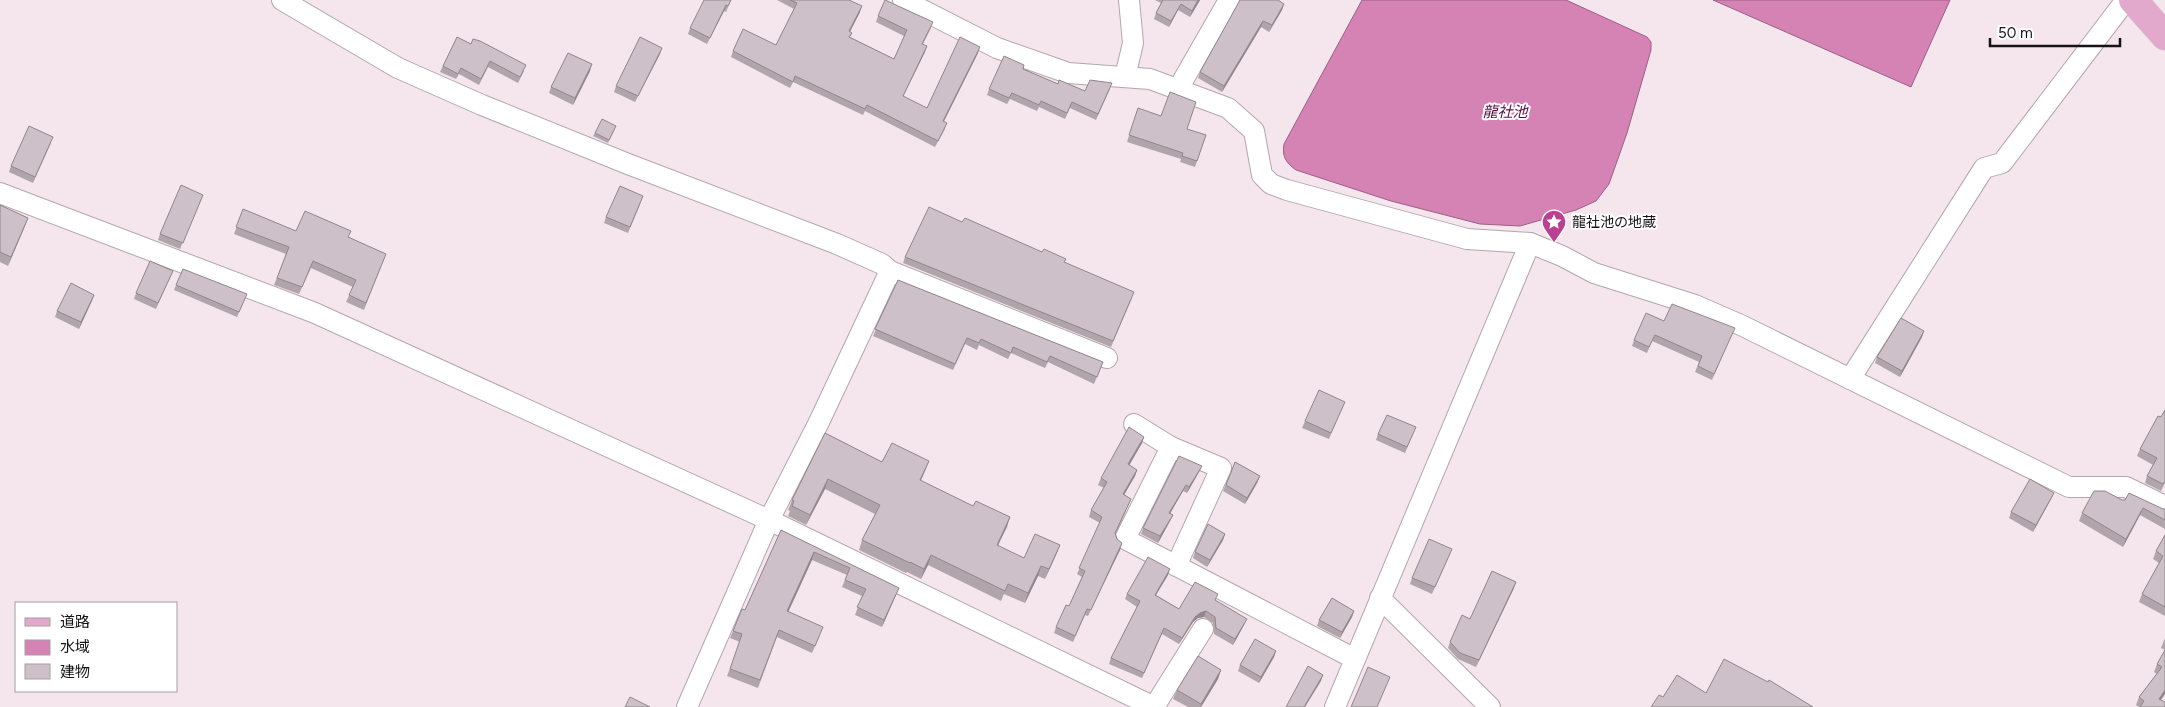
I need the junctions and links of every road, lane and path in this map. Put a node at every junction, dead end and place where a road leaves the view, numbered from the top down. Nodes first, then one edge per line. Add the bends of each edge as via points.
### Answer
1 (282, 0) edge
2 (903, 0) edge
3 (1130, 0) edge
4 (1229, 0) edge
5 (2126, 0) edge
6 (2133, 0) edge
7 (2165, 36) edge
8 (1125, 77) junction
9 (1178, 89) junction
10 (0, 193) edge
11 (1530, 243) junction
12 (890, 271) junction
13 (1107, 358) dead end
14 (1850, 379) junction
15 (1134, 424) dead end
16 (1170, 447) junction
17 (2165, 506) edge
18 (769, 520) junction
19 (1176, 566) junction
20 (1380, 598) junction
21 (1203, 629) dead end
22 (1355, 659) junction
23 (687, 707) edge
24 (1154, 707) edge
25 (1335, 707) edge
26 (1490, 707) edge

1 - 12 street via 407,72 628,164 837,244 882,264
2 - 8 street via 996,48 1068,72
3 - 8 street via 1133,43
4 - 9 street
5 - 14 street via 2002,162 1984,168
6 - 7 main road
8 - 9 street via 1150,80
9 - 11 street via 1228,108 1254,131 1262,175 1271,184 1467,239
10 - 18 street via 315,313
11 - 14 street via 1594,273 1695,305
11 - 20 street
12 - 13 street
12 - 18 street
14 - 17 street via 2069,487 2126,487
15 - 16 street
16 - 19 street via 1125,539
16 - 19 street via 1221,468
18 - 23 street
18 - 24 street
19 - 22 street
20 - 22 street
20 - 26 street
21 - 24 street
22 - 25 street

